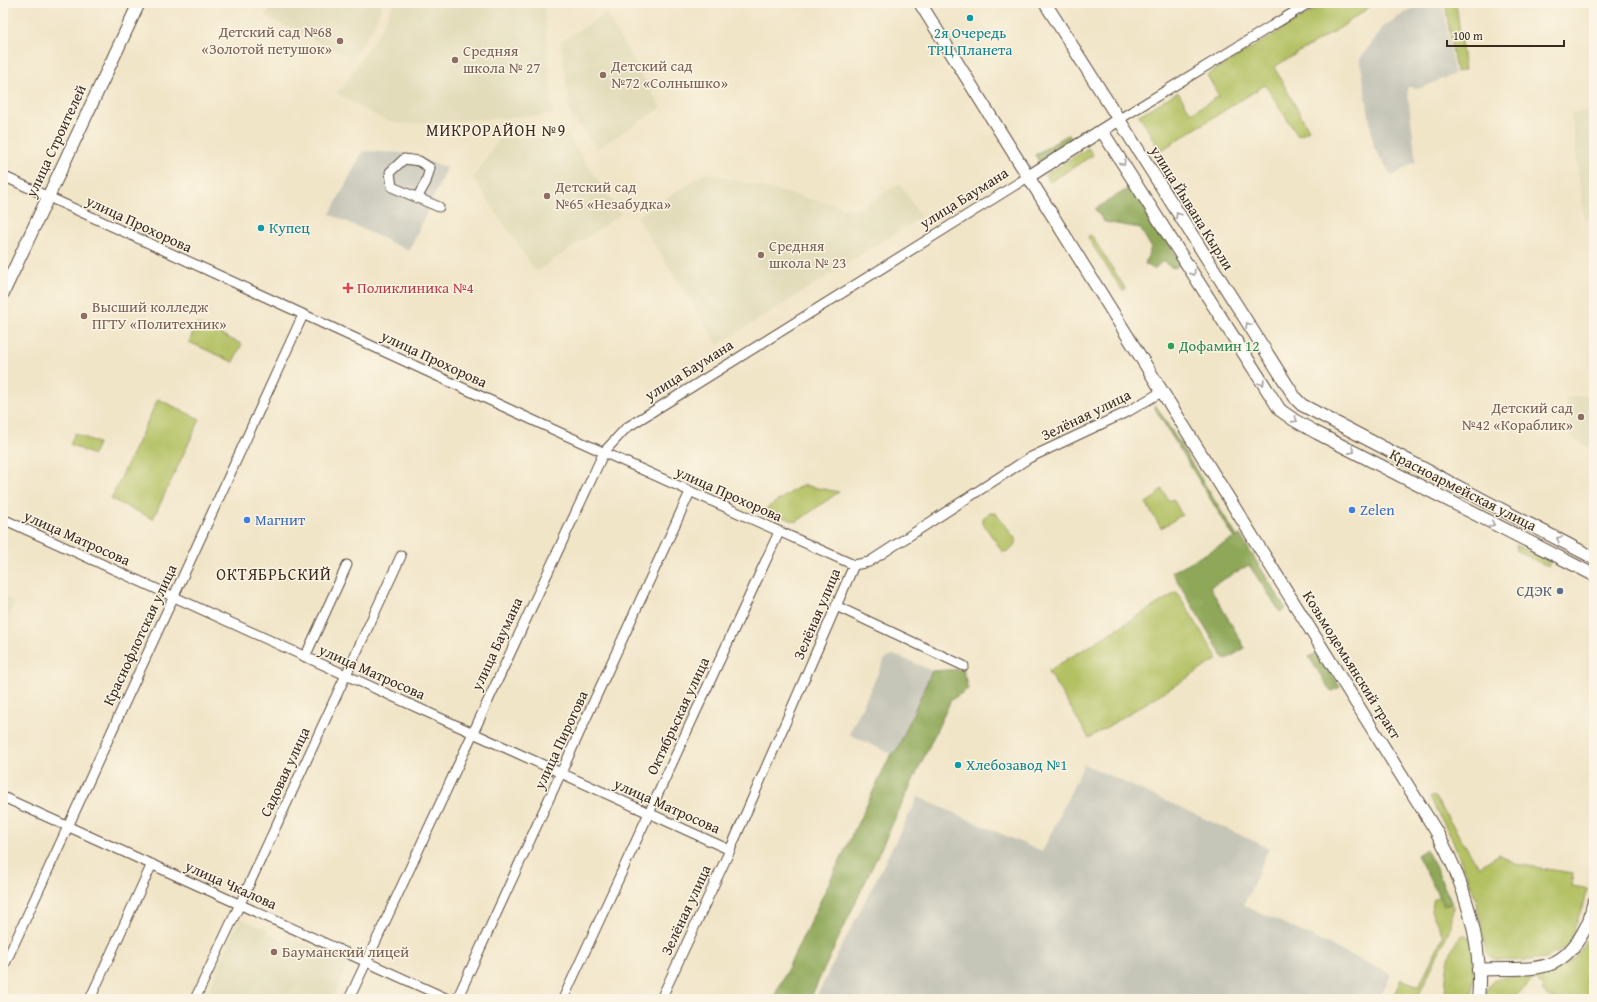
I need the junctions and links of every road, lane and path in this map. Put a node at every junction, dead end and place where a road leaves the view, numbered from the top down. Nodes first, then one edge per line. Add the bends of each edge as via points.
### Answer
1 (139, 3) edge
2 (920, 3) edge
3 (1045, 3) edge
4 (1309, 3) edge
5 (1118, 120) junction
6 (1102, 130) junction
7 (3, 176) edge
8 (1028, 177) junction
9 (47, 197) junction
10 (416, 198) junction
11 (439, 207) dead end
12 (1199, 248) junction
13 (1184, 258) junction
14 (3, 293) edge
15 (303, 315) junction
16 (1162, 391) junction
17 (1325, 417) junction
18 (1317, 433) junction
19 (604, 452) junction
20 (690, 492) junction
21 (1476, 496) junction
22 (1468, 511) junction
23 (1517, 517) junction
24 (3, 519) edge
25 (779, 532) junction
26 (1509, 532) junction
27 (401, 556) dead end
28 (1594, 558) edge
29 (347, 565) dead end
30 (854, 565) junction
31 (1594, 575) edge
32 (173, 596) junction
33 (836, 606) junction
34 (306, 657) junction
35 (964, 666) dead end
36 (345, 675) junction
37 (473, 733) junction
38 (562, 773) junction
39 (3, 797) edge
40 (649, 813) junction
41 (68, 826) junction
42 (730, 850) junction
43 (152, 864) junction
44 (1594, 902) edge
45 (240, 904) junction
46 (367, 962) junction
47 (3, 968) edge
48 (1478, 970) junction
49 (90, 999) edge
50 (195, 999) edge
51 (350, 999) edge
52 (448, 999) edge
53 (458, 999) edge
54 (563, 999) edge
55 (661, 999) edge
56 (1478, 999) edge

1 - 9 main road, улица Строителей
2 - 8 main road
3 - 5 main road, улица Йывана Кырли
4 - 5 street, улица Баумана
5 - 6 main road, улица Баумана
12 -> 5 main road, улица Йывана Кырли
6 - 8 main road, улица Баумана
6 -> 13 main road
7 - 9 street, улица Прохорова
8 - 16 main road
8 - 19 street, улица Баумана via 626,428
9 - 14 main road, улица Строителей
9 - 15 street, улица Прохорова
10 - 10 street via 392,187 390,172 404,159 419,160 430,168 426,182
10 - 11 street
12 - 13 main road
17 -> 12 main road, улица Йывана Кырли via 1302,405 1291,394
13 -> 18 main road via 1275,404 1294,420
15 - 19 street, улица Прохорова
15 - 32 street, Краснофлотская улица
16 - 30 street, Зелёная улица via 1129,411 1029,458 869,562
16 - 48 main road, Козьмодемьянский тракт via 1443,842 1466,903 1476,944
17 - 18 main road
17 - 21 main road, Красноармейская улица
18 -> 22 main road, Красноармейская улица
19 - 20 street, улица Прохорова
19 - 37 street, улица Баумана
20 - 25 street, улица Прохорова
20 - 38 street, улица Пирогова
21 - 22 main road
21 - 23 main road, Красноармейская улица
22 -> 26 main road, Красноармейская улица
23 - 26 main road
28 -> 23 main road, Красноармейская улица
24 - 32 street, улица Матросова
25 - 30 street, улица Прохорова
25 - 40 street, Октябрьская улица
26 - 31 main road, Красноармейская улица
27 - 36 street, Садовая улица
29 - 34 street
30 - 33 street, Зелёная улица
32 - 34 street, улица Матросова
32 - 41 street, Краснофлотская улица
33 - 35 street
33 - 42 street, Зелёная улица
34 - 36 street, улица Матросова
36 - 37 street, улица Матросова
36 - 45 street, Садовая улица
37 - 38 street, улица Матросова
37 - 46 street, улица Баумана
38 - 40 street, улица Матросова
38 - 53 street, улица Пирогова
39 - 41 street, улица Чкалова
40 - 42 street, улица Матросова
40 - 54 street, Октябрьская улица
41 - 43 street, улица Чкалова
41 - 47 street, Краснофлотская улица
42 - 55 street, Зелёная улица
43 - 45 street, улица Чкалова
43 - 49 street
44 - 48 main road via 1588,922 1576,945 1559,961 1538,968
45 - 46 street, улица Чкалова
45 - 50 street, Садовая улица
46 - 51 street, улица Баумана
46 - 52 street, улица Чкалова
48 - 56 main road, Козьмодемьянский тракт

